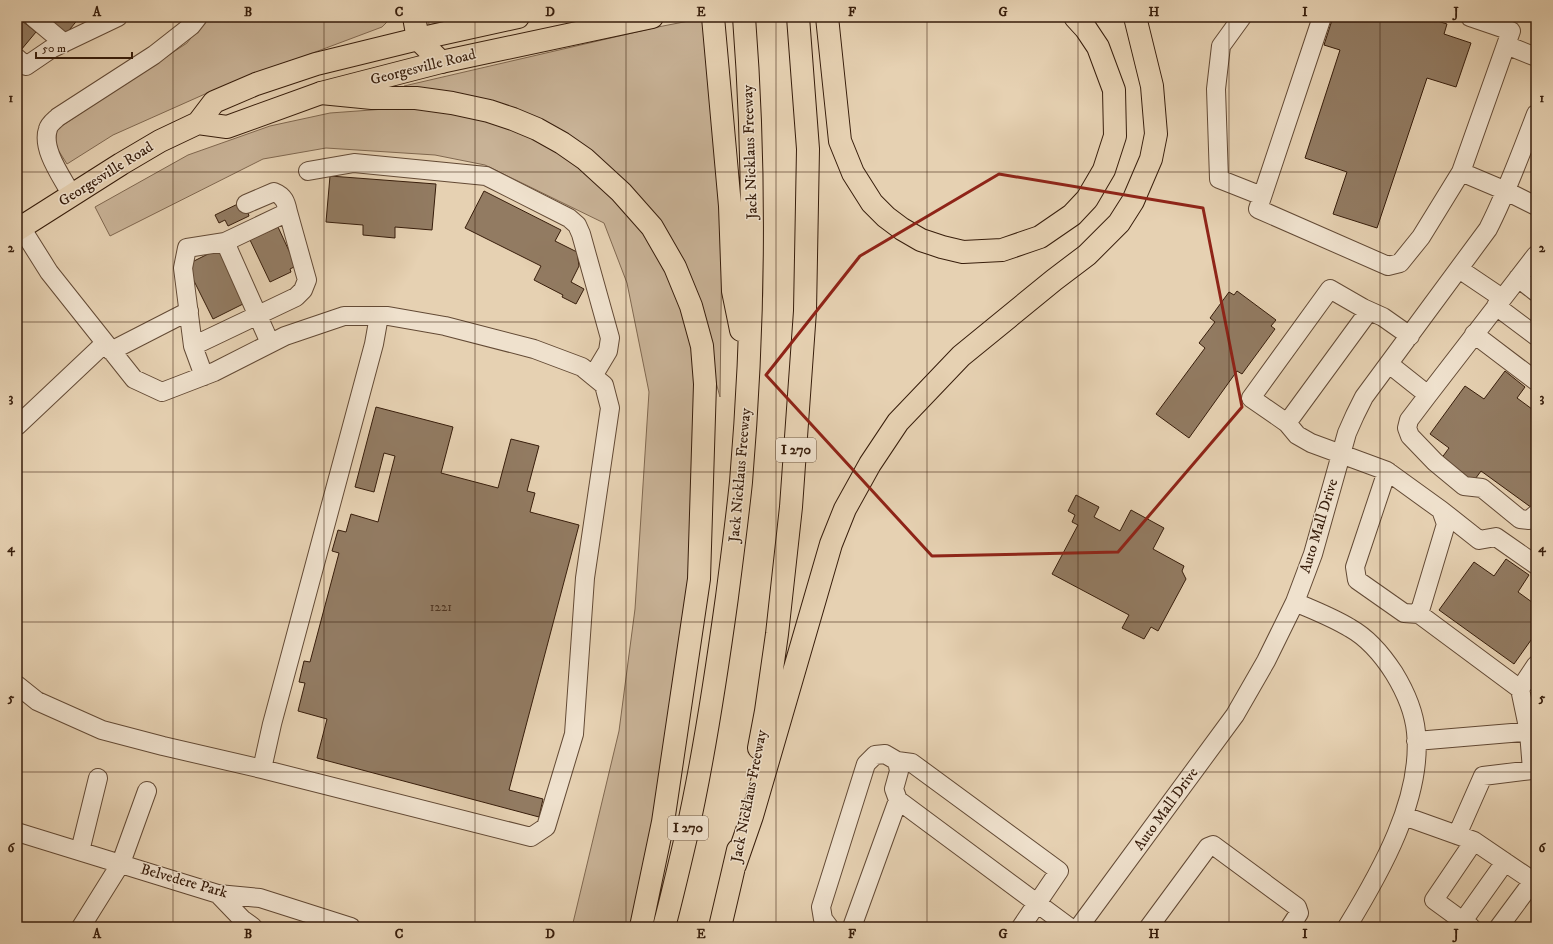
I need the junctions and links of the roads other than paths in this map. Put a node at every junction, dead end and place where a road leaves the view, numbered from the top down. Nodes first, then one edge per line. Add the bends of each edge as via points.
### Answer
1 (33, 17) edge
2 (118, 17) edge
3 (198, 17) edge
4 (414, 17) edge
5 (518, 17) edge
6 (652, 17) edge
7 (713, 17) edge
8 (744, 17) edge
9 (798, 17) edge
10 (827, 17) edge
11 (1075, 17) edge
12 (1135, 17) edge
13 (1242, 17) edge
14 (1322, 17) edge
15 (1470, 17) edge
16 (97, 21) edge
17 (1511, 31) edge
18 (418, 39) junction
19 (64, 43) junction
20 (1536, 57) edge
21 (17, 58) edge
22 (440, 62) junction
23 (321, 93) junction
24 (1536, 114) edge
25 (198, 123) junction
26 (308, 171) dead end
27 (1461, 172) junction
28 (1506, 191) junction
29 (71, 194) junction
30 (1262, 196) junction
31 (246, 204) dead end
32 (1536, 206) edge
33 (288, 212) junction
34 (19, 226) edge
35 (225, 242) junction
36 (1536, 255) edge
37 (1459, 269) junction
38 (1518, 278) junction
39 (1536, 292) edge
40 (1499, 302) junction
41 (189, 311) junction
42 (1369, 311) junction
43 (257, 315) junction
44 (379, 316) junction
45 (1474, 334) junction
46 (1410, 336) junction
47 (1536, 336) edge
48 (270, 343) junction
49 (193, 346) junction
50 (108, 347) junction
51 (1389, 364) junction
52 (749, 366) junction
53 (204, 376) junction
54 (593, 376) junction
55 (1536, 380) edge
56 (1428, 394) junction
57 (1287, 423) junction
58 (17, 426) edge
59 (1341, 455) junction
60 (1387, 471) junction
61 (1441, 510) junction
62 (1536, 514) edge
63 (1536, 565) edge
64 (1294, 602) junction
65 (1418, 614) junction
66 (1536, 665) edge
67 (17, 685) edge
68 (1520, 689) junction
69 (1532, 731) edge
70 (1416, 741) junction
71 (897, 761) junction
72 (262, 769) junction
73 (1534, 770) edge
74 (98, 778) dead end
75 (147, 791) dead end
76 (898, 800) junction
77 (1404, 816) junction
78 (17, 832) edge
79 (1457, 835) junction
80 (1474, 840) junction
81 (80, 850) junction
82 (1505, 862) junction
83 (121, 863) junction
84 (736, 865) junction
85 (1534, 879) edge
86 (218, 894) junction
87 (1037, 904) junction
88 (1467, 924) edge
89 (81, 927) edge
90 (253, 927) edge
91 (351, 927) edge
92 (641, 927) edge
93 (664, 927) edge
94 (720, 927) edge
95 (829, 927) edge
96 (852, 927) edge
97 (1021, 927) edge
98 (1069, 927) edge
99 (1079, 927) edge
100 (1149, 927) edge
101 (1290, 927) edge
102 (1347, 927) edge
103 (1499, 927) edge

1 - 19 street
2 - 16 street
3 - 29 street via 191,26 154,55 58,117 48,127 46,142 49,154
4 - 18 main road
5 - 18 main road, Georgesville Road
6 - 22 main road, Georgesville Road
7 - 52 main road via 730,206 733,291
8 - 52 main road, Jack Nicklaus Freeway / I 270 via 751,146
9 - 84 main road, Jack Nicklaus Freeway / I 270 via 808,150 805,311 795,462 778,627 766,711
10 - 11 main road via 840,141 853,173 872,203 902,229 921,240 963,252 1002,250 1040,237 1072,215 1087,199 1104,170 1115,136 1114,90 1098,46
12 - 84 main road via 1152,86 1156,134 1151,159 1133,201 1119,223 1087,255 967,351 942,376 898,422 870,464 845,509 832,544
13 - 30 street via 1221,46 1216,89 1219,180
14 - 30 street
15 - 17 street
16 - 19 street
17 - 20 street
17 - 27 street
18 - 22 main road
18 - 25 main road, Georgesville Road via 316,64 256,84 214,102
19 - 21 street via 26,66
22 - 23 main road, Georgesville Road
23 - 25 main road, Georgesville Road via 227,127
23 - 92 main road via 372,98 416,98 452,103 513,119 562,143 585,159 621,192 652,227 675,267 690,306 702,346 705,384 699,579 663,822
24 - 28 street, Auto Mall Drive
25 - 29 main road, Georgesville Road via 160,141
26 - 54 street via 354,163 486,176 570,218 581,234 610,338 608,351
27 - 28 street
27 - 30 street via 1421,237 1400,263 1388,266 1258,209
28 - 32 street
28 - 37 street, Auto Mall Drive via 1488,229
29 - 34 main road, Georgesville Road
31 - 33 street via 274,192 285,201
33 - 35 street
33 - 43 street via 306,280 303,290 296,297
34 - 50 street via 49,272
35 - 41 street via 187,248 183,268
35 - 43 street
36 - 38 street
37 - 40 street
37 - 46 street, Auto Mall Drive
38 - 39 street
38 - 40 street
40 - 45 street
40 - 47 street
41 - 49 street
41 - 50 street
42 - 46 street via 1384,317
42 - 57 street
42 - 57 street via 1330,289 1251,398
43 - 48 street
43 - 49 street
44 - 48 street via 344,316
44 - 54 street via 445,326 534,349 582,367
44 - 72 street via 374,344 273,718
45 - 55 street
45 - 56 street
46 - 51 street, Auto Mall Drive
48 - 53 street
49 - 53 street
50 - 53 street via 134,379 162,392
50 - 58 street
51 - 56 street
51 - 59 street, Auto Mall Drive via 1355,415
52 - 93 main road, Jack Nicklaus Freeway / I 270 via 741,482 722,635 686,836
54 - 72 street via 604,385 610,408 585,578 574,734 546,827 531,837
56 - 62 street via 1409,420 1407,428 1410,436 1435,462 1464,486 1482,488 1520,519 1529,520
57 - 59 street via 1297,435
59 - 60 street
59 - 64 street, Auto Mall Drive via 1313,554
60 - 61 street
60 - 65 street via 1355,567 1358,580 1404,613
61 - 63 street via 1479,540 1496,537
61 - 65 street via 1446,524
64 - 70 street via 1350,628 1385,659 1408,699 1414,718
64 - 99 street, Auto Mall Drive via 1266,661 1235,715
65 - 68 street
66 - 68 street
67 - 72 street via 37,701 102,730
68 - 69 street
69 - 70 street
69 - 73 street
70 - 77 street via 1413,784
71 - 76 street via 899,771 894,789
71 - 87 street via 912,763 1059,871
71 - 95 street via 885,754 875,755 866,764 822,907 823,919
73 - 79 street via 1482,776
74 - 81 street
75 - 83 street
76 - 87 street
76 - 96 street
77 - 79 street
77 - 102 street via 1362,903
78 - 81 street, Belvedere Park
79 - 80 street
80 - 82 street
80 - 88 street via 1434,900
81 - 83 street, Belvedere Park
82 - 85 street
82 - 88 street
83 - 86 street, Belvedere Park
83 - 89 street
84 - 94 main road, Jack Nicklaus Freeway / I 270
85 - 103 street
86 - 90 street
86 - 91 street, Belvedere Park via 260,898
87 - 97 street
87 - 98 street
100 - 101 street via 1208,846 1213,845 1297,907 1299,913

